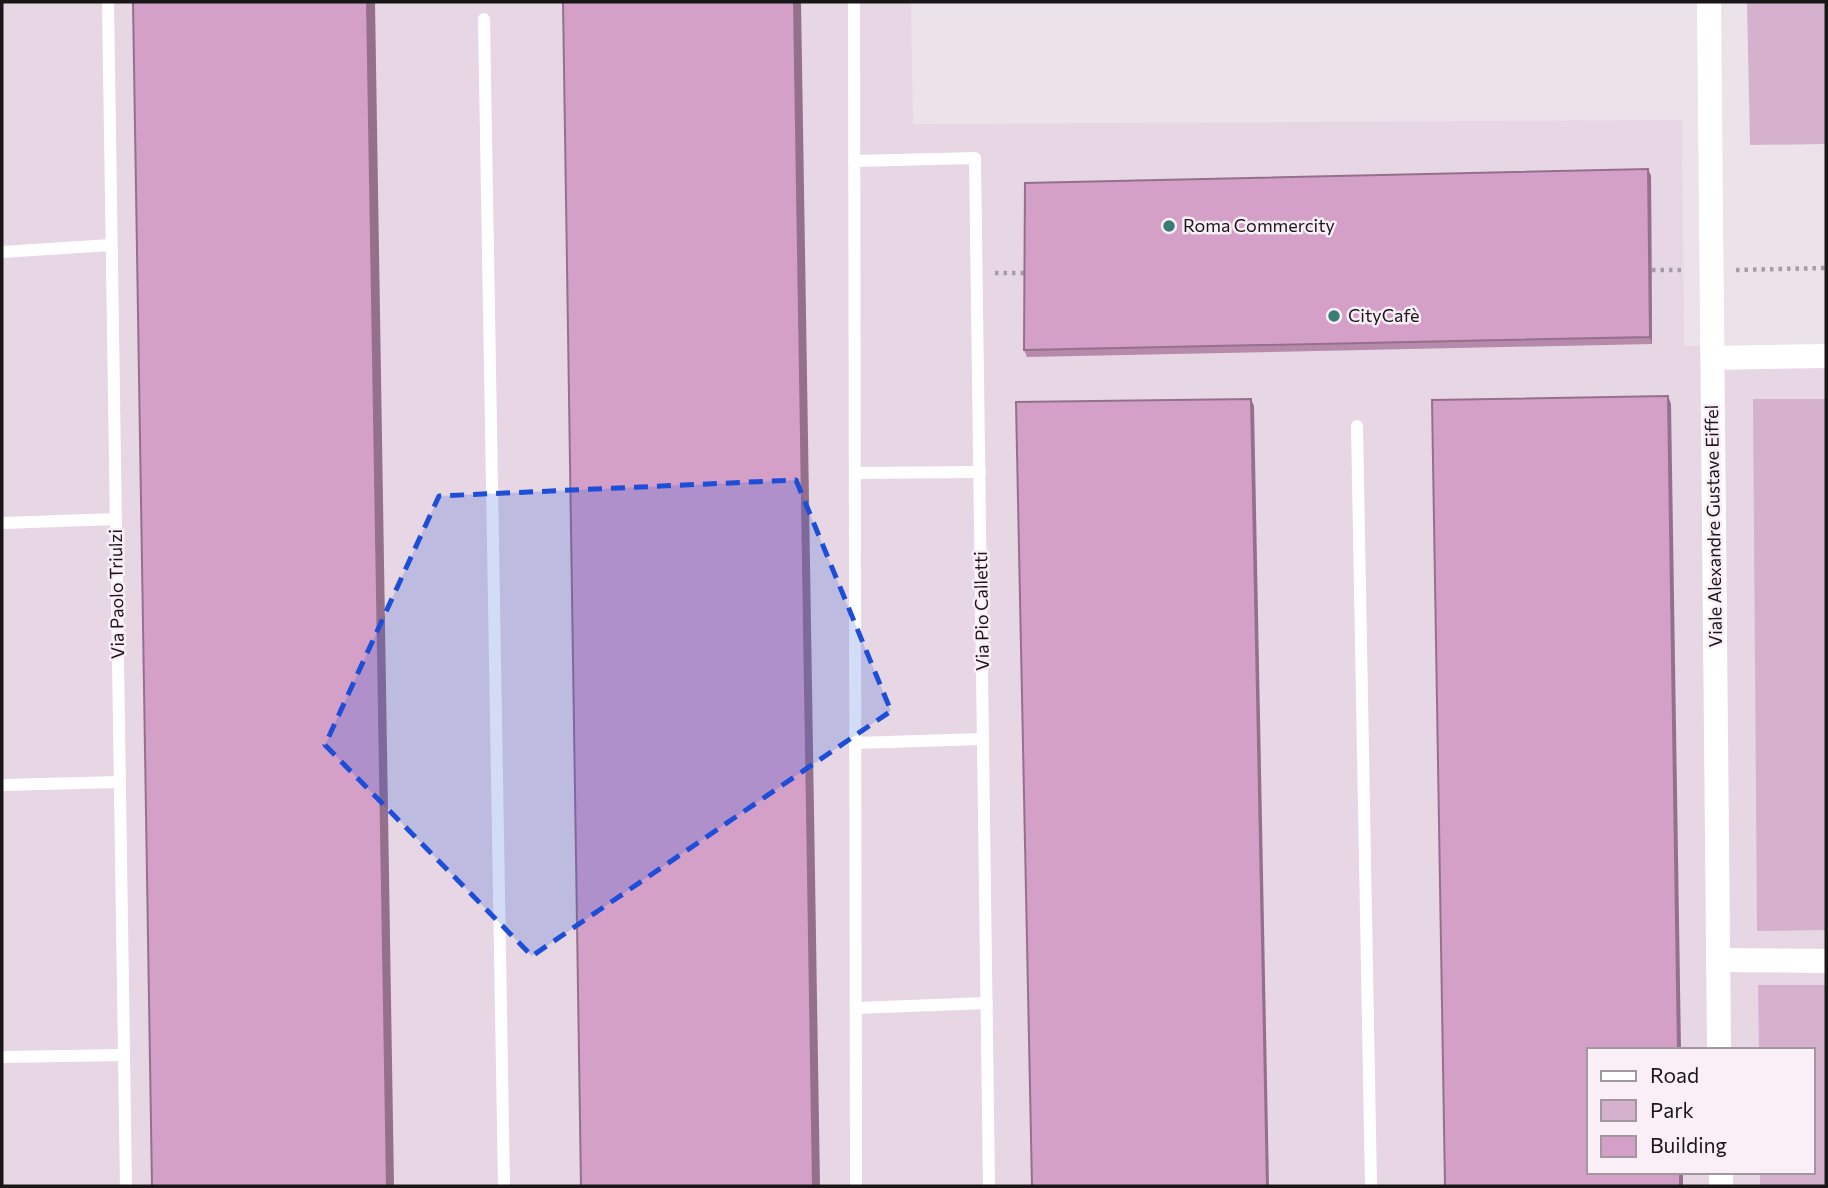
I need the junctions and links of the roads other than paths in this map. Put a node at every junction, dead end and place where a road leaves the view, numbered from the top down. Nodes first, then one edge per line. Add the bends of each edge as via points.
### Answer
1 (107, 2) edge
2 (854, 2) edge
3 (1709, 2) edge
4 (484, 19) dead end
5 (854, 161) junction
6 (111, 245) junction
7 (2, 251) edge
8 (1826, 356) edge
9 (1713, 358) junction
10 (1357, 426) dead end
11 (980, 472) junction
12 (855, 473) junction
13 (116, 519) junction
14 (2, 523) edge
15 (983, 739) junction
16 (855, 743) junction
17 (120, 782) junction
18 (2, 785) edge
19 (1718, 960) junction
20 (1826, 961) edge
21 (987, 1003) junction
22 (856, 1008) junction
23 (1719, 1048) edge
24 (124, 1055) junction
25 (2, 1058) edge
26 (126, 1186) edge
27 (504, 1186) edge
28 (856, 1186) edge
29 (989, 1186) edge
30 (1371, 1186) edge

1 - 6 lane, Via Paolo Triulzi
2 - 5 lane
3 - 9 street, Viale Alexandre Gustave Eiffel
4 - 27 lane
5 - 11 lane, Via Pio Calletti via 975,158
5 - 12 lane
6 - 7 lane
6 - 13 lane, Via Paolo Triulzi
8 - 9 street
9 - 19 street, Viale Alexandre Gustave Eiffel
10 - 30 lane
11 - 12 lane
11 - 15 lane, Via Pio Calletti
12 - 16 lane
13 - 14 lane
13 - 17 lane, Via Paolo Triulzi
15 - 16 lane
15 - 21 lane, Via Pio Calletti
16 - 22 lane
17 - 18 lane
17 - 24 lane, Via Paolo Triulzi
19 - 20 street
19 - 23 street, Viale Alexandre Gustave Eiffel
21 - 22 lane
21 - 29 lane, Via Pio Calletti
22 - 28 lane
24 - 25 lane
24 - 26 lane, Via Paolo Triulzi

